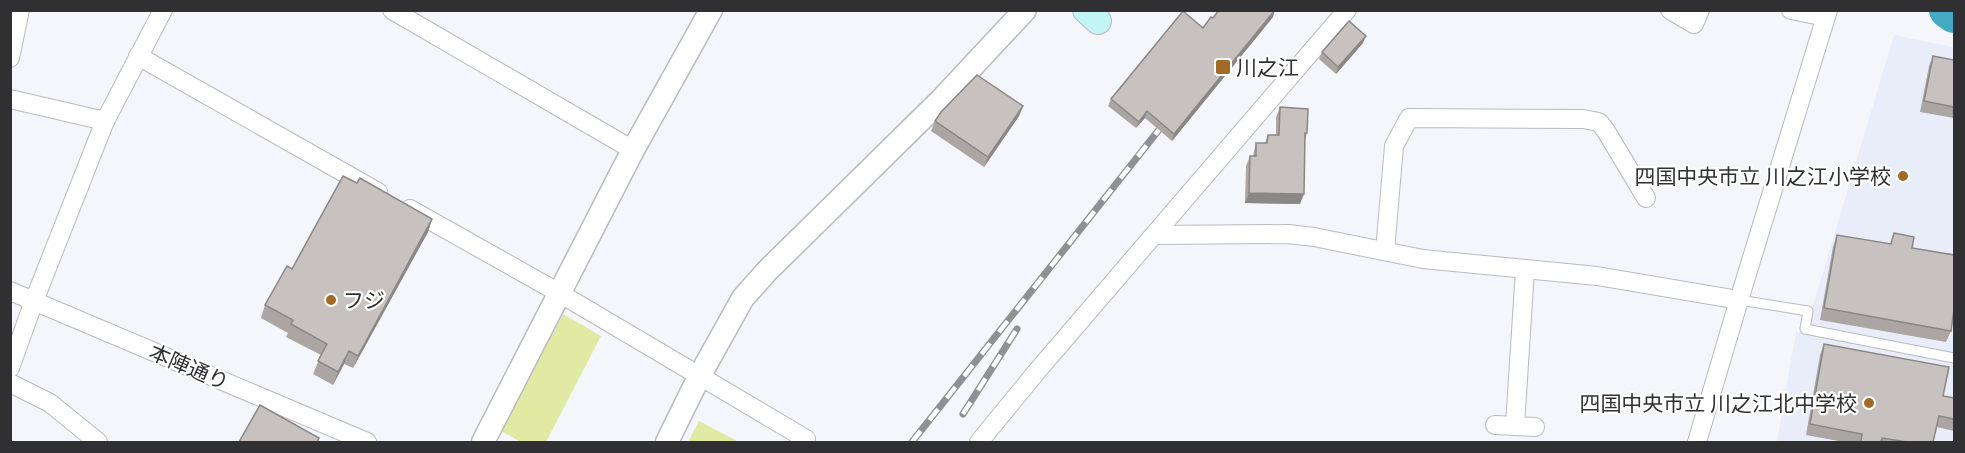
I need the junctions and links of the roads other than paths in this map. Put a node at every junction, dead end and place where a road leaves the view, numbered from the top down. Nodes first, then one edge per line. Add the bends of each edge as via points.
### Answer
1 (20, 10) edge
2 (162, 10) edge
3 (392, 10) edge
4 (711, 10) edge
5 (1025, 10) edge
6 (1347, 10) edge
7 (1670, 10) edge
8 (1700, 10) edge
9 (1791, 10) edge
10 (1827, 14) edge
11 (138, 56) junction
12 (10, 58) edge
13 (10, 99) edge
14 (105, 121) junction
15 (633, 150) junction
16 (1646, 198) dead end
17 (1154, 235) junction
18 (1385, 251) junction
19 (1525, 269) junction
20 (10, 291) edge
21 (561, 294) junction
22 (1739, 300) junction
23 (34, 301) junction
24 (1954, 358) edge
25 (10, 368) edge
26 (700, 375) junction
27 (10, 383) edge
28 (1495, 425) dead end
29 (1515, 426) junction
30 (1535, 427) dead end
31 (806, 438) dead end
32 (98, 442) edge
33 (367, 442) edge
34 (483, 442) edge
35 (667, 442) edge
36 (979, 442) edge
37 (1697, 442) edge

1 - 12 street
2 - 11 street
3 - 15 street
4 - 15 street
5 - 26 street via 941,100 767,271 743,298
6 - 17 street
7 - 8 street via 1694,24
9 - 10 street
10 - 22 street
11 - 14 street
11 - 21 street
13 - 14 street
14 - 23 street
15 - 21 street
16 - 18 street via 1599,122 1409,118 1394,146
17 - 18 street via 1288,234
17 - 36 street
18 - 19 street via 1423,259
19 - 22 street via 1597,276
19 - 29 street
20 - 23 street, 本陣通り
21 - 26 street
21 - 34 street
22 - 24 lane via 1808,311 1805,329
22 - 37 street
23 - 25 street
23 - 33 street, 本陣通り
26 - 31 street
26 - 35 street
27 - 32 street via 50,403
28 - 29 street
29 - 30 street

